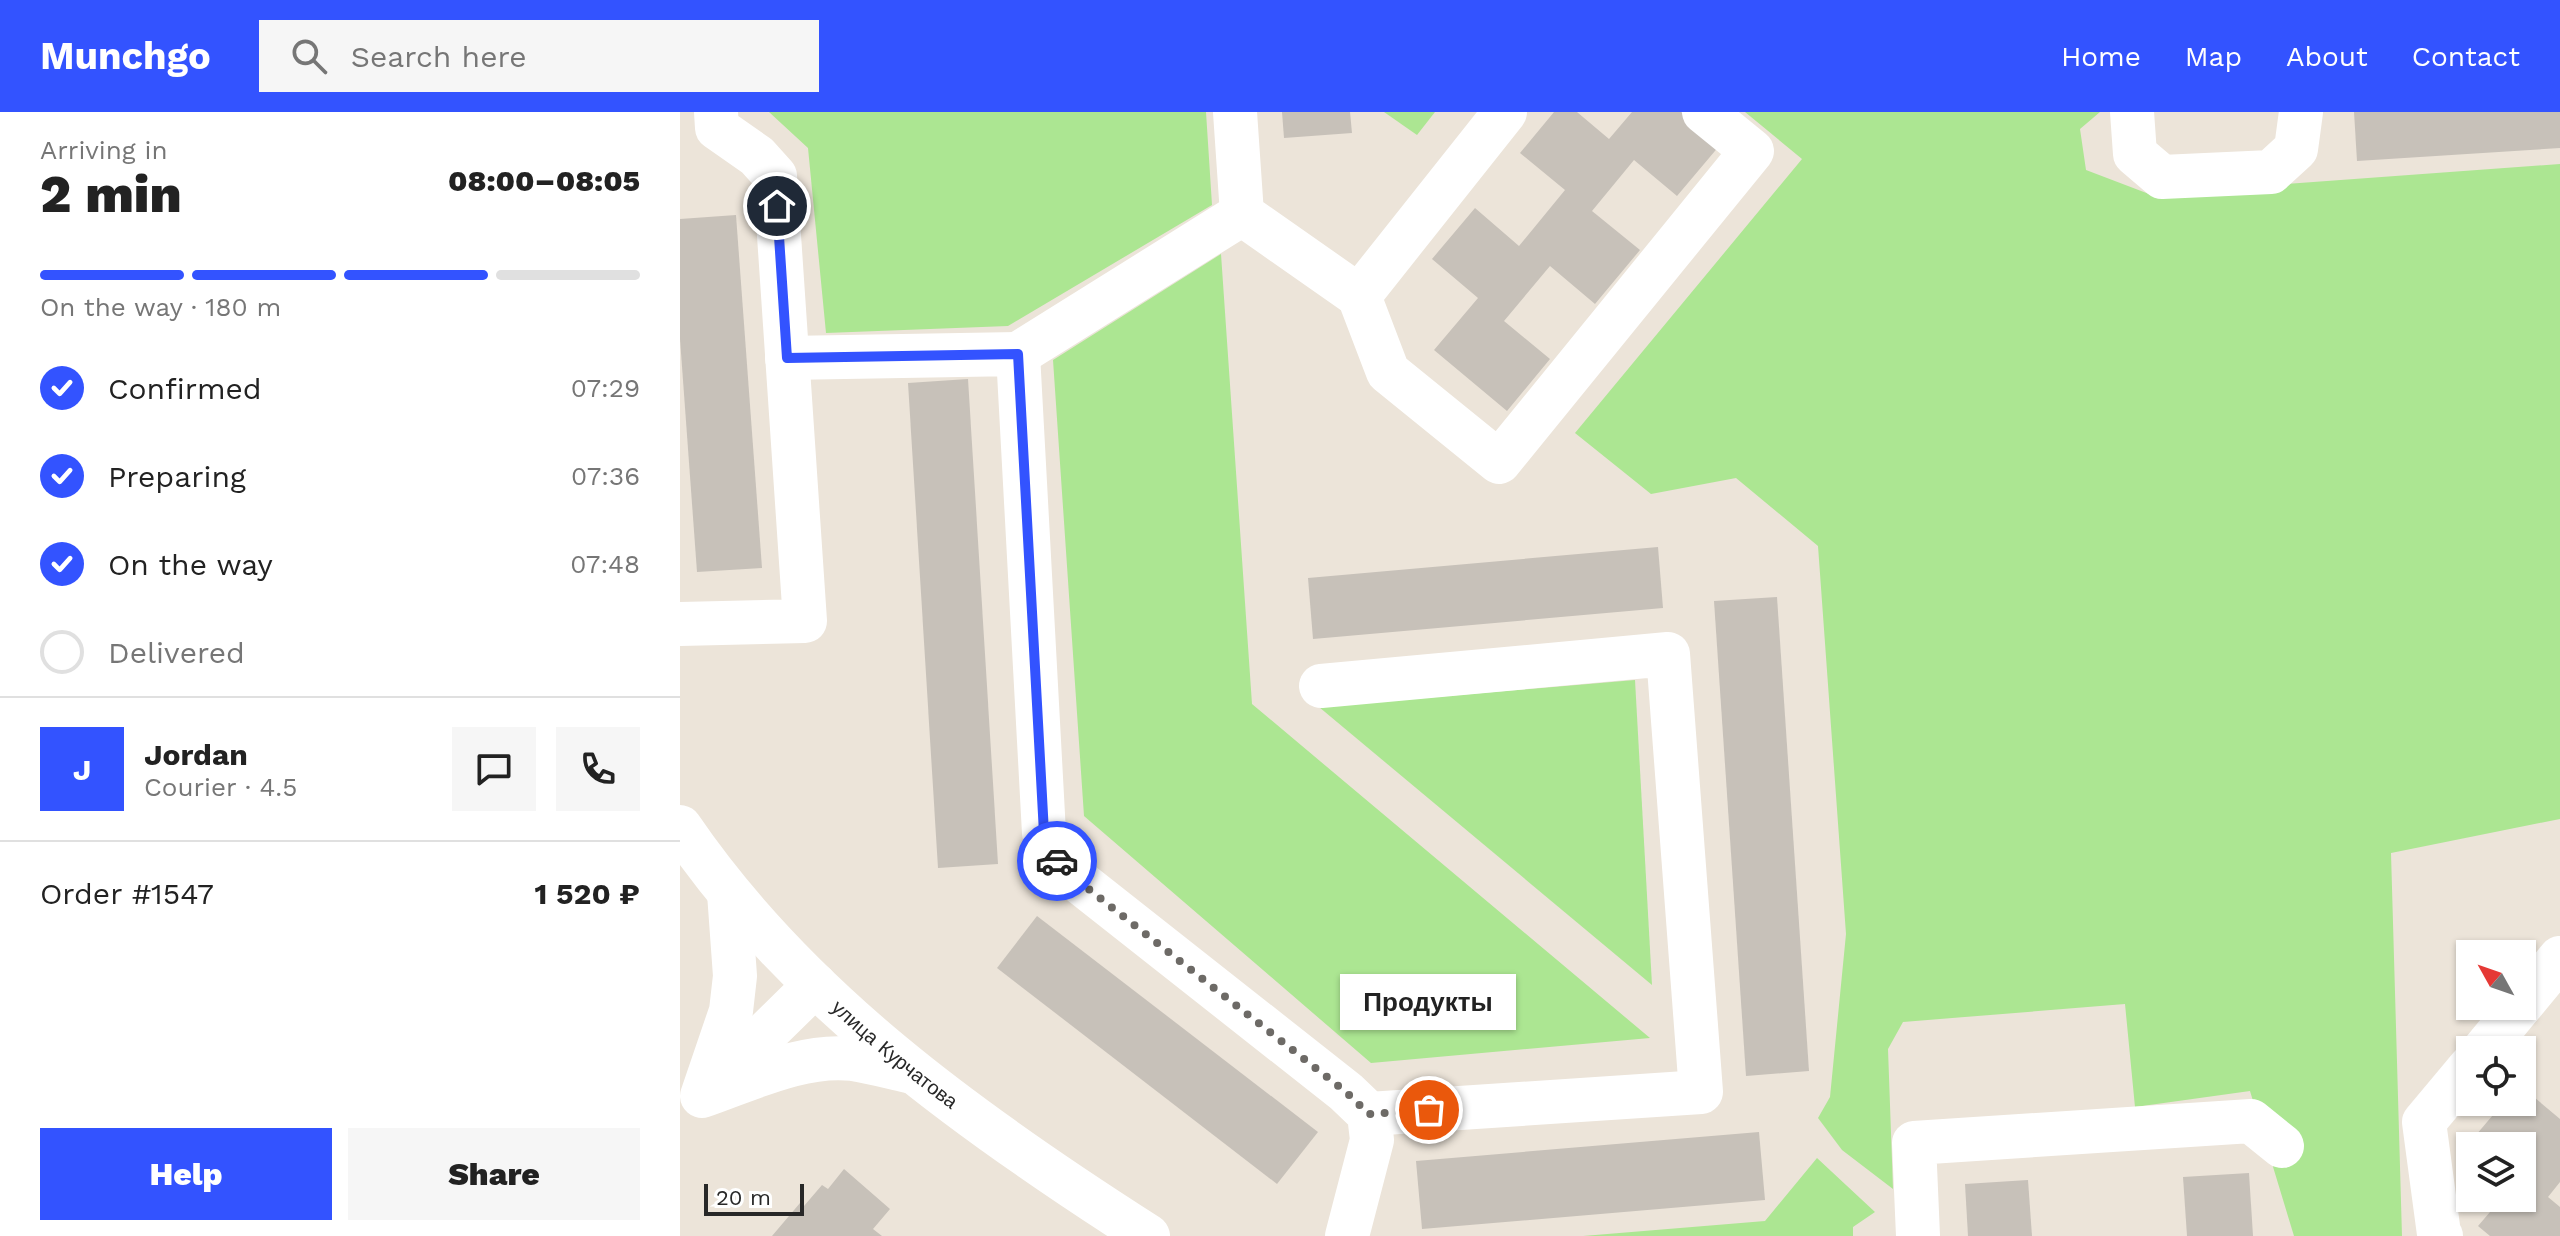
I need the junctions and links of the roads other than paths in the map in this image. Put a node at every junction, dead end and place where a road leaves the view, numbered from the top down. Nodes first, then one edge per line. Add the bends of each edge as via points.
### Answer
1 (716, 112) edge
2 (1235, 112) edge
3 (1505, 112) edge
4 (1704, 112) edge
5 (2132, 112) edge
6 (2301, 112) edge
7 (1242, 214) junction
8 (1359, 296) junction
9 (1018, 354) junction
10 (787, 358) junction
11 (680, 624) edge
12 (1321, 686) dead end
13 (680, 827) edge
14 (729, 893) junction
15 (2560, 958) edge
16 (815, 985) junction
17 (2536, 987) edge
18 (2509, 1020) edge
19 (2496, 1036) edge
20 (916, 1073) junction
21 (2456, 1084) edge
22 (691, 1106) edge
23 (1369, 1114) junction
24 (2282, 1146) dead end
25 (1148, 1236) edge
26 (1347, 1236) edge
27 (1918, 1236) edge
28 (2441, 1236) edge

1 - 10 street via 717,128 775,176
2 - 7 street
3 - 8 street
4 - 8 street via 1752,151 1499,462 1388,372
5 - 6 street via 2135,154 2162,177 2271,172 2296,149
7 - 8 street
7 - 9 street
9 - 10 street
9 - 23 street via 1044,833 1056,860
10 - 11 street via 805,621
12 - 23 street via 1668,654 1701,1092
13 - 14 street, улица Курчатова
14 - 16 street, улица Курчатова
14 - 22 street via 735,976 731,1011
15 - 17 street
16 - 20 street, улица Курчатова
16 - 22 street
18 - 19 street
20 - 22 street via 826,1059 791,1065
20 - 25 street, улица Курчатова via 1054,1176
21 - 28 street via 2424,1122
23 - 26 street via 1372,1140
24 - 27 street via 2251,1121 1914,1143

